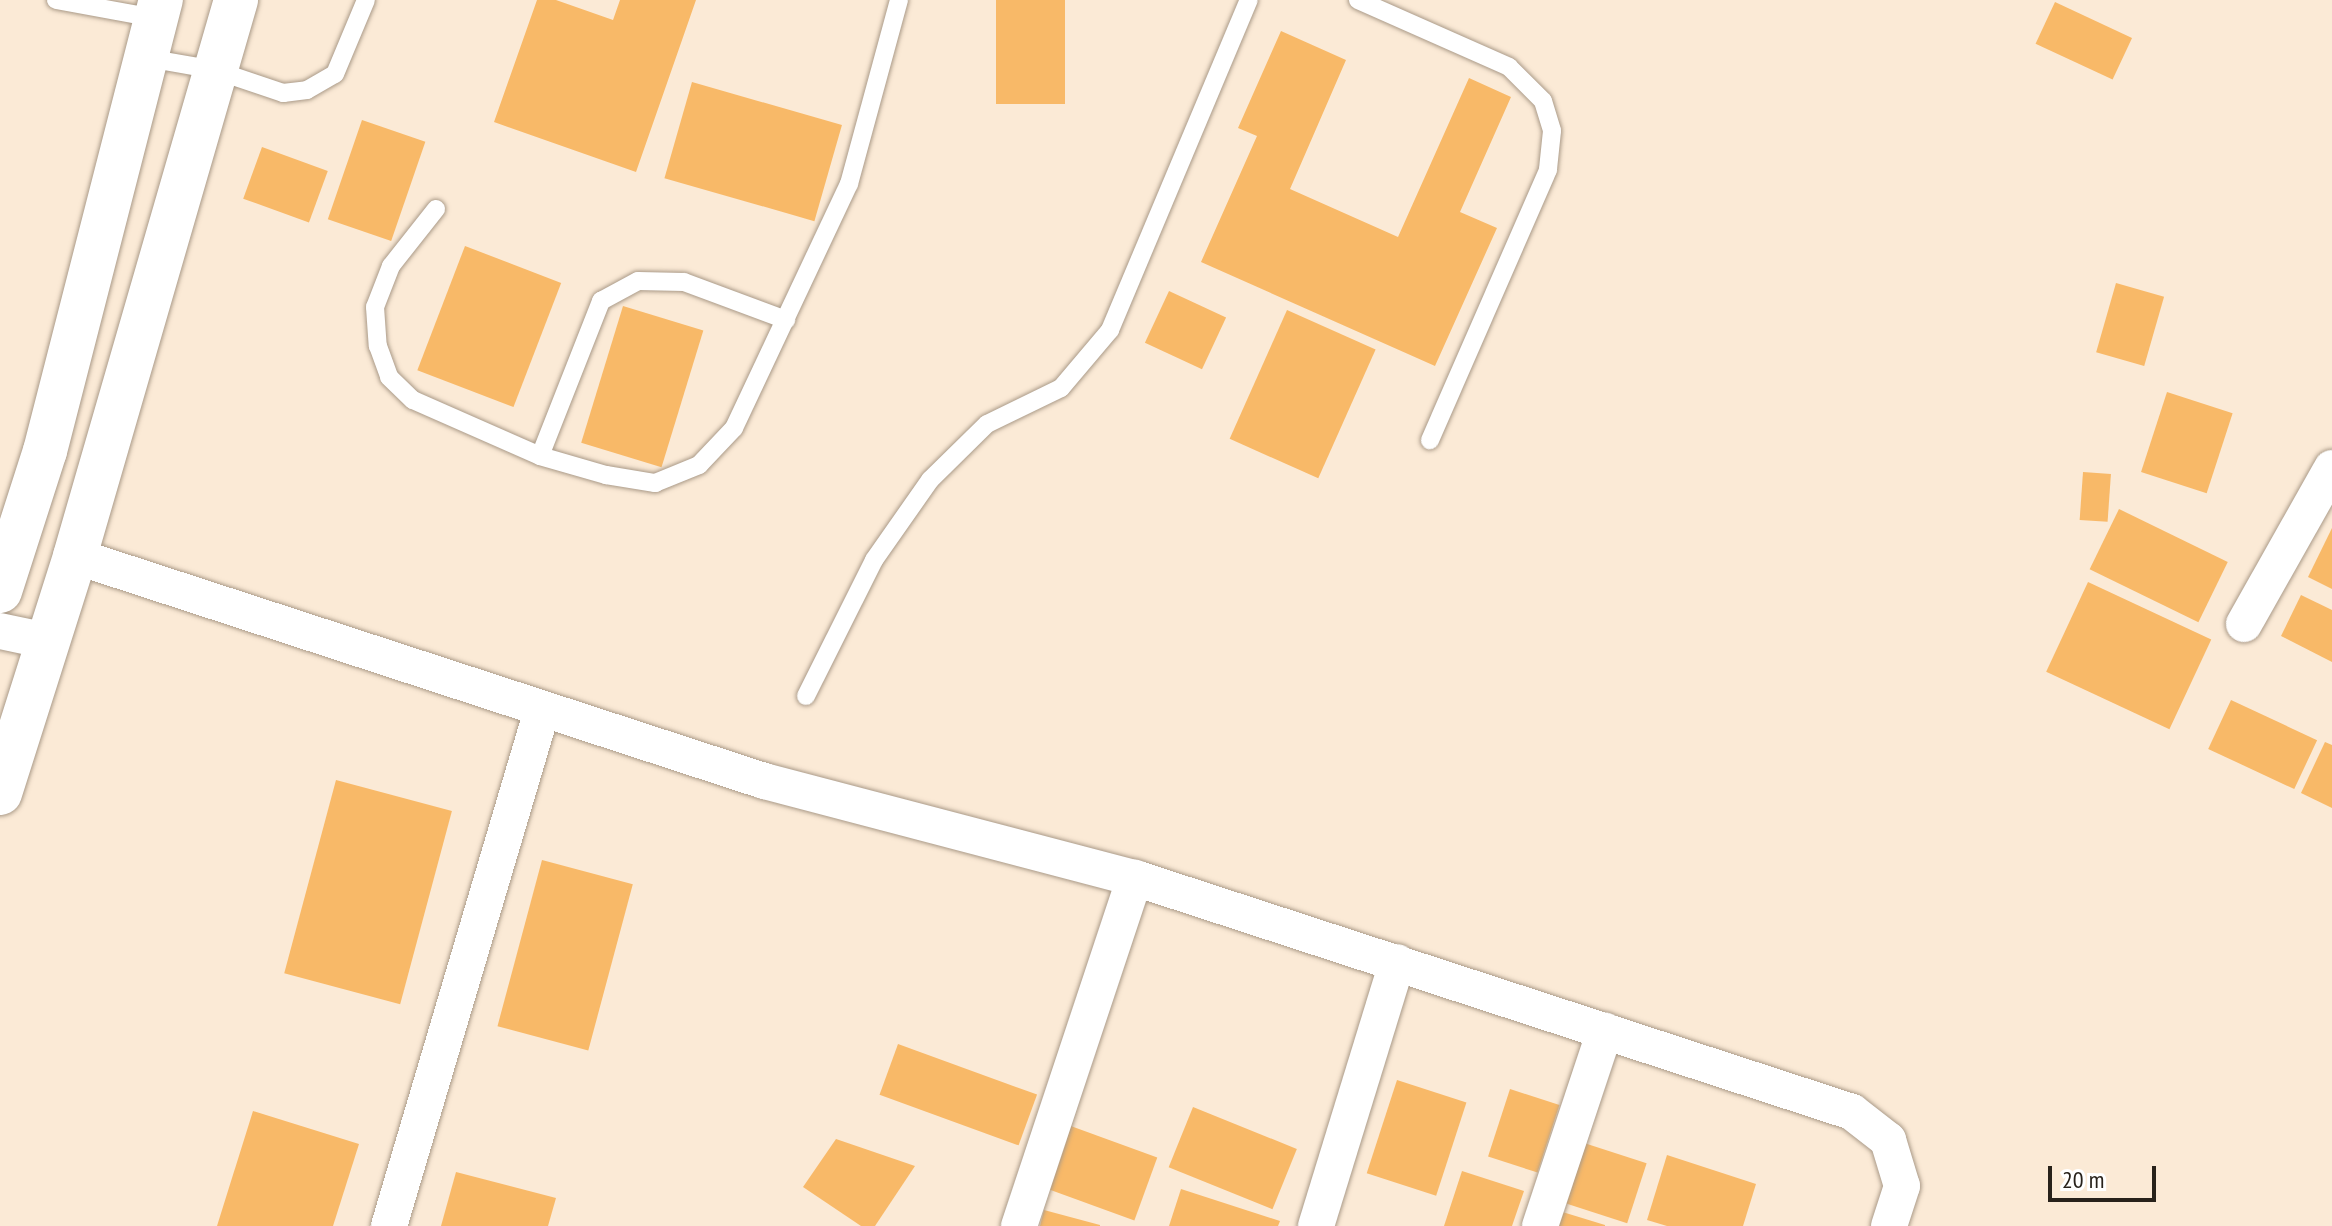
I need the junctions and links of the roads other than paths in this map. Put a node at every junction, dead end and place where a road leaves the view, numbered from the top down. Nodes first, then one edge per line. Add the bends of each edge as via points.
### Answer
1 (56, 0) edge
2 (236, 0) edge
3 (366, 0) edge
4 (899, 0) edge
5 (1249, 0) edge
6 (1358, 0) edge
7 (153, 25) edge
8 (215, 70) junction
9 (436, 209) dead end
10 (786, 320) junction
11 (1430, 440) dead end
12 (540, 456) junction
13 (2332, 468) edge
14 (75, 556) junction
15 (0, 591) edge
16 (2244, 624) dead end
17 (0, 631) edge
18 (48, 641) junction
19 (806, 696) dead end
20 (542, 710) junction
21 (0, 793) edge
22 (1135, 878) junction
23 (1397, 962) junction
24 (1605, 1031) junction
25 (389, 1226) edge
26 (1019, 1226) edge
27 (1316, 1226) edge
28 (1540, 1226) edge
29 (1889, 1226) edge

1 - 7 lane
2 - 8 street
3 - 8 lane via 335,74 307,90 283,93
4 - 10 lane via 849,184
5 - 19 lane via 1110,330 1061,388 987,424 930,480 874,560
6 - 11 lane via 1509,67 1543,101 1552,131 1548,170
7 - 8 lane
7 - 15 street via 45,451
8 - 14 street
9 - 12 lane via 391,266 375,307 378,346 389,377 413,400
10 - 12 lane via 734,428 699,465 655,483
10 - 12 lane via 684,282 638,281 601,301
13 - 16 street
14 - 18 street
14 - 20 street
17 - 18 street
18 - 21 street
20 - 22 street via 764,781
20 - 25 street
22 - 23 street
22 - 26 street
23 - 24 street
23 - 27 street
24 - 28 street
24 - 29 street via 1852,1112 1888,1140 1902,1186

